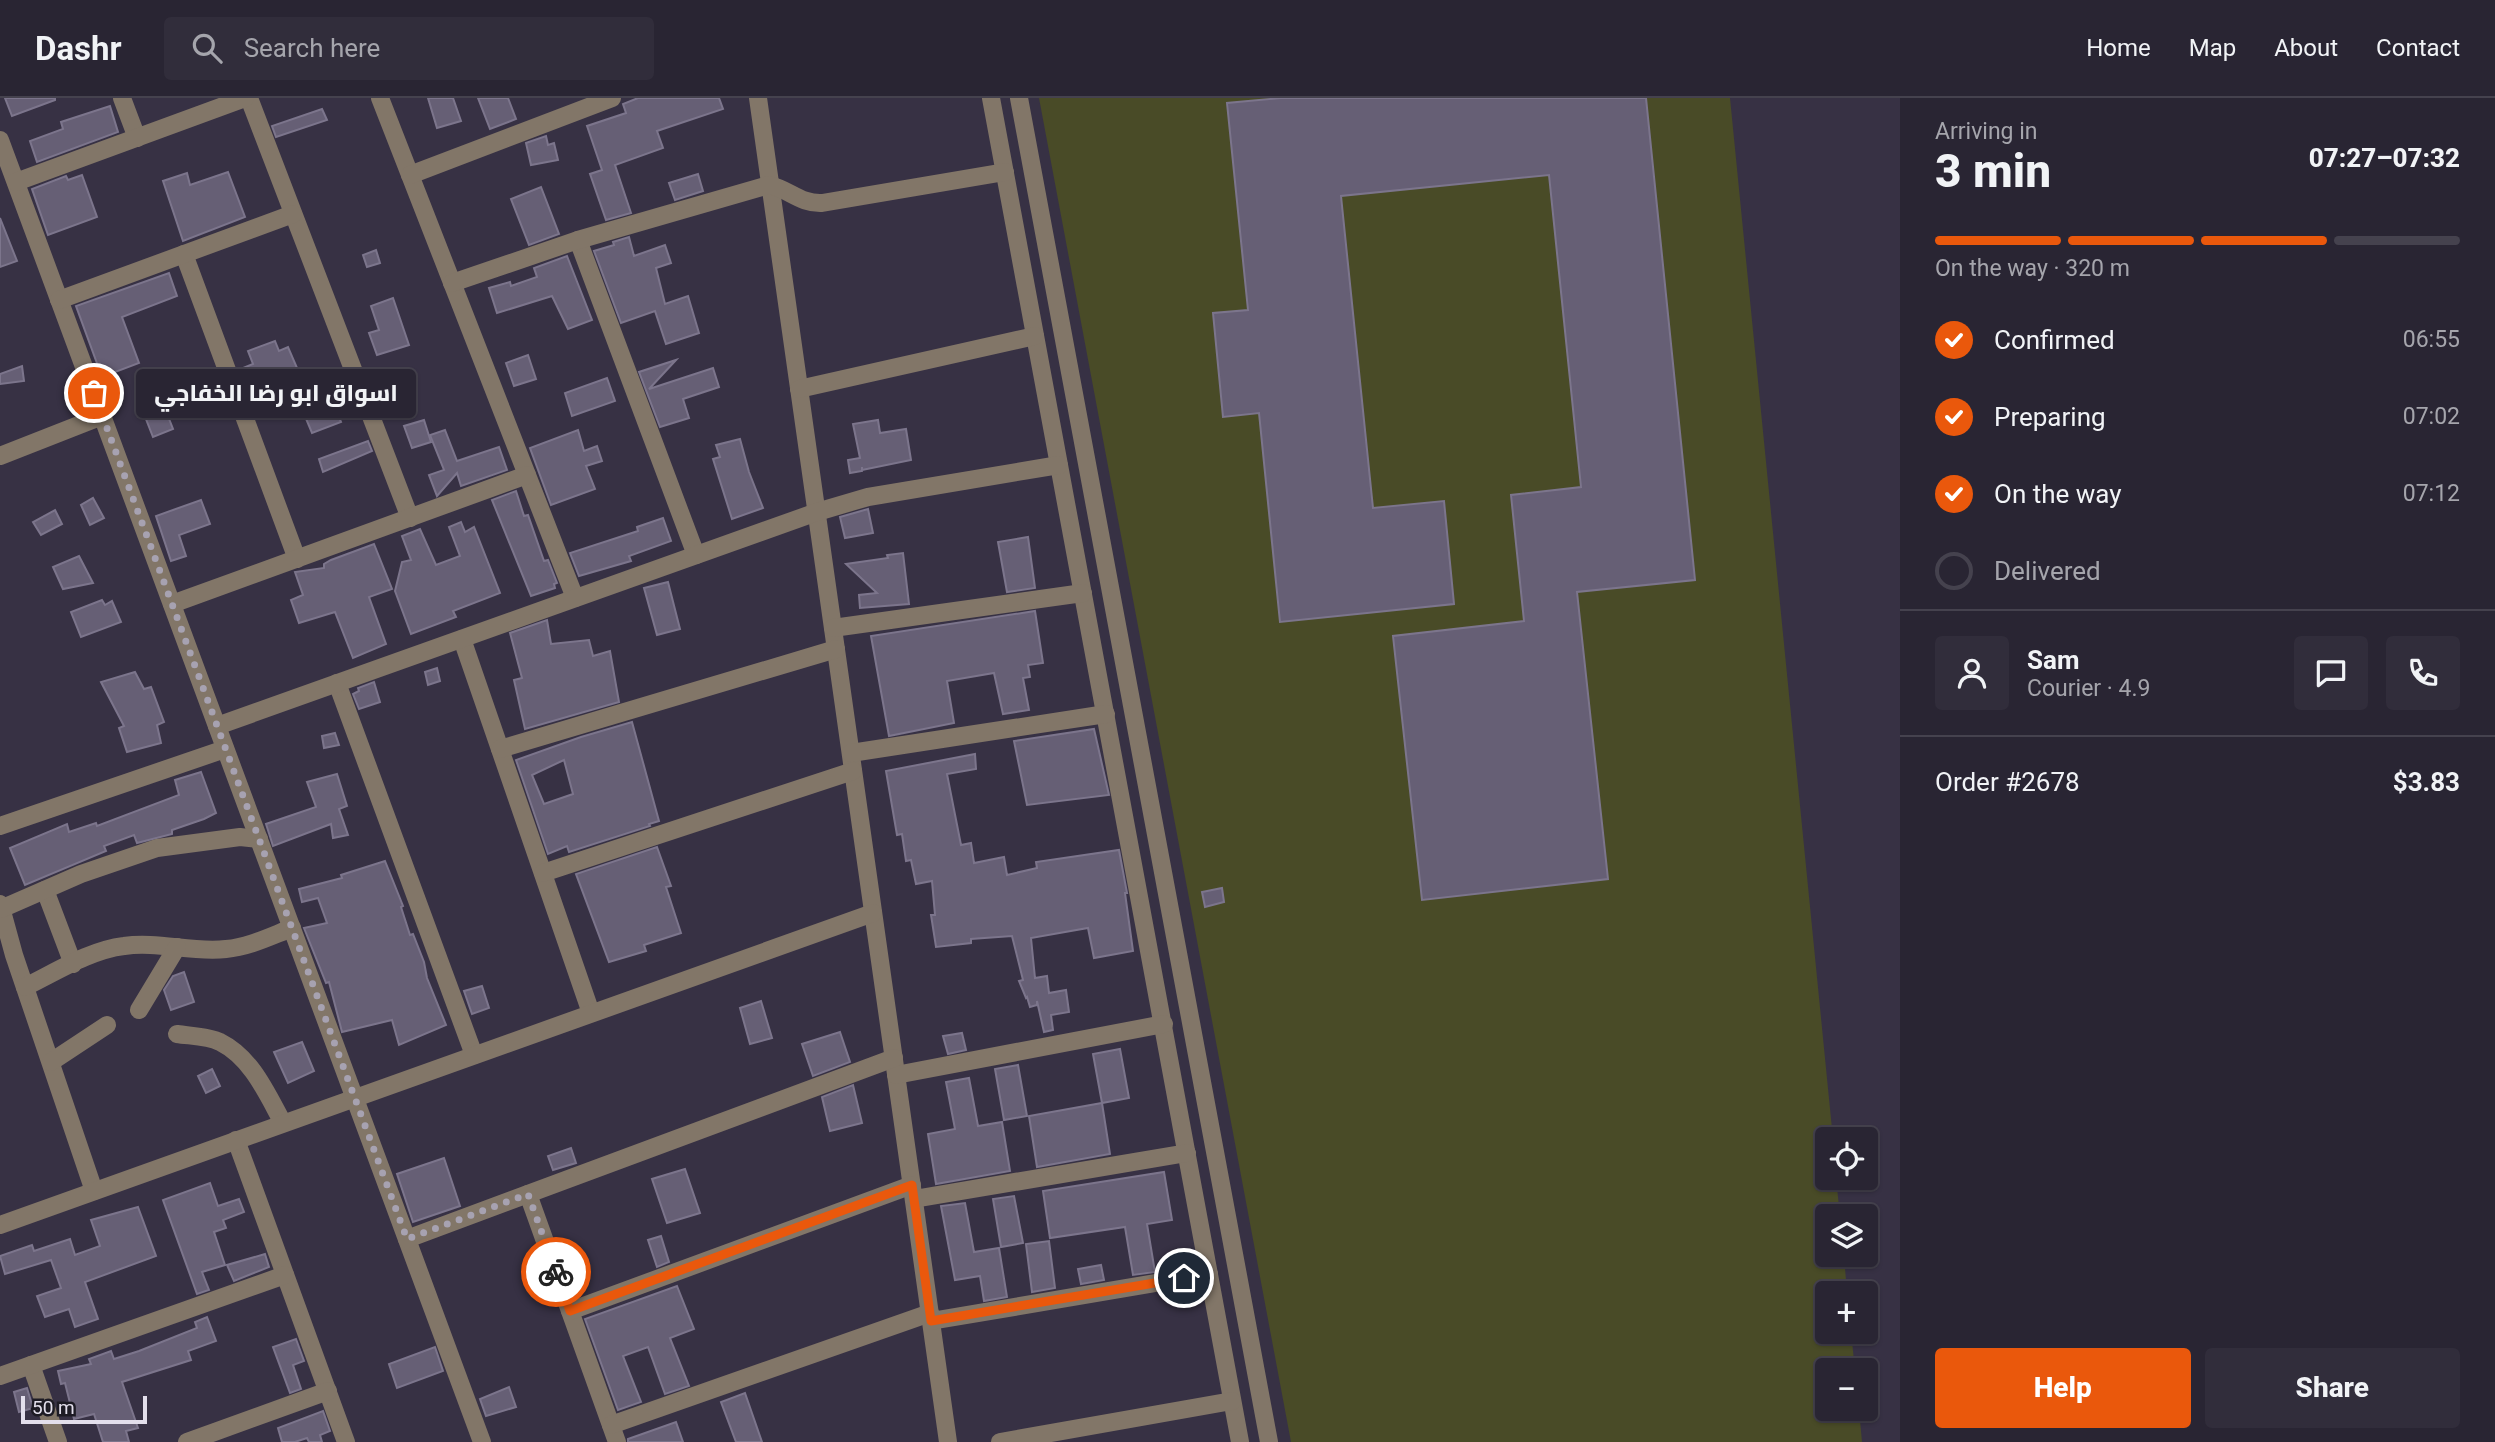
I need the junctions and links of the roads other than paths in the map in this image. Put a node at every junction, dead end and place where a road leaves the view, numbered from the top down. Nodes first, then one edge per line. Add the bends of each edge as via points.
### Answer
1 (122, 98) edge
2 (247, 98) edge
3 (380, 98) edge
4 (612, 98) edge
5 (758, 98) edge
6 (991, 98) edge
7 (1020, 98) edge
8 (137, 138) junction
9 (0, 140) edge
10 (1005, 172) junction
11 (410, 175) junction
12 (16, 182) junction
13 (769, 185) junction
14 (293, 214) junction
15 (578, 240) junction
16 (184, 254) junction
17 (452, 283) junction
18 (60, 300) junction
19 (1035, 336) junction
20 (799, 389) junction
21 (102, 416) junction
22 (0, 456) edge
23 (1059, 465) junction
24 (527, 475) junction
25 (817, 512) junction
26 (410, 518) junction
27 (696, 555) junction
28 (297, 559) junction
29 (1083, 593) junction
30 (575, 598) junction
31 (172, 604) junction
32 (833, 628) junction
33 (461, 639) junction
34 (836, 649) junction
35 (337, 683) junction
36 (1106, 714) junction
37 (217, 726) junction
38 (225, 749) junction
39 (500, 749) junction
40 (851, 752) junction
41 (853, 771) junction
42 (0, 826) edge
43 (259, 839) junction
44 (543, 873) junction
45 (45, 890) junction
46 (0, 904) edge
47 (1, 909) edge
48 (873, 913) junction
49 (292, 928) junction
50 (177, 947) junction
51 (73, 964) junction
52 (25, 987) junction
53 (139, 1010) dead end
54 (592, 1013) junction
55 (1164, 1024) junction
56 (107, 1026) dead end
57 (177, 1034) dead end
58 (474, 1055) junction
59 (51, 1062) junction
60 (895, 1066) junction
61 (355, 1098) junction
62 (283, 1124) junction
63 (236, 1140) junction
64 (1187, 1153) junction
65 (94, 1191) junction
66 (913, 1192) junction
67 (528, 1194) junction
68 (0, 1225) edge
69 (407, 1239) junction
70 (1209, 1274) junction
71 (285, 1275) junction
72 (570, 1311) junction
73 (930, 1317) junction
74 (31, 1365) junction
75 (0, 1376) edge
76 (328, 1391) junction
77 (1232, 1401) junction
78 (614, 1433) edge
79 (58, 1442) edge
80 (187, 1442) edge
81 (346, 1442) edge
82 (482, 1442) edge
83 (948, 1442) edge
84 (1000, 1442) edge
85 (1240, 1442) edge
86 (1269, 1442) edge

1 - 8 street
2 - 8 street
2 - 14 street
3 - 11 street
4 - 11 street
5 - 13 street
6 - 10 street
7 - 86 street
8 - 12 street
9 - 12 street
10 - 13 street via 822,203 798,199
10 - 19 street
11 - 17 street
12 - 18 street
13 - 15 street
13 - 20 street
14 - 16 street
14 - 26 street
15 - 17 street
15 - 27 street
16 - 18 street
16 - 28 street
17 - 24 street
18 - 21 street
19 - 20 street
19 - 23 street
20 - 25 street
21 - 22 street
21 - 31 street
23 - 25 street via 868,497
23 - 29 street
24 - 26 street
24 - 30 street
25 - 27 street
25 - 32 street
26 - 28 street
27 - 30 street
28 - 31 street
29 - 32 street
29 - 36 street
30 - 33 street
31 - 37 street
32 - 34 street
33 - 35 street
33 - 39 street
34 - 39 street
34 - 40 street
35 - 37 street
35 - 58 street
36 - 40 street
36 - 55 street
37 - 38 street
38 - 42 street
38 - 43 street
39 - 44 street
40 - 41 street
41 - 44 street
41 - 48 street
43 - 45 street via 240,837 157,848
43 - 49 street
44 - 54 street
45 - 47 street
45 - 51 street
46 - 47 street
47 - 52 street
48 - 54 street
48 - 60 street
49 - 50 street via 225,950
49 - 61 street
50 - 51 street via 120,946
50 - 53 street
51 - 52 street
52 - 59 street
54 - 58 street
55 - 60 street
55 - 64 street
56 - 59 street
57 - 62 street via 218,1041 237,1053 257,1076
58 - 61 street
59 - 65 street
60 - 66 street
60 - 67 street
61 - 62 street
61 - 69 street
62 - 63 street
63 - 65 street
63 - 71 street
64 - 66 street
64 - 70 street
65 - 68 street
66 - 72 street
66 - 73 street
67 - 69 street
67 - 72 street
69 - 82 street
70 - 73 street
70 - 77 street
71 - 74 street
71 - 76 street
72 - 78 street
73 - 78 street
73 - 83 street
74 - 75 street
74 - 79 street
76 - 80 street
76 - 81 street
77 - 84 street
77 - 85 street

